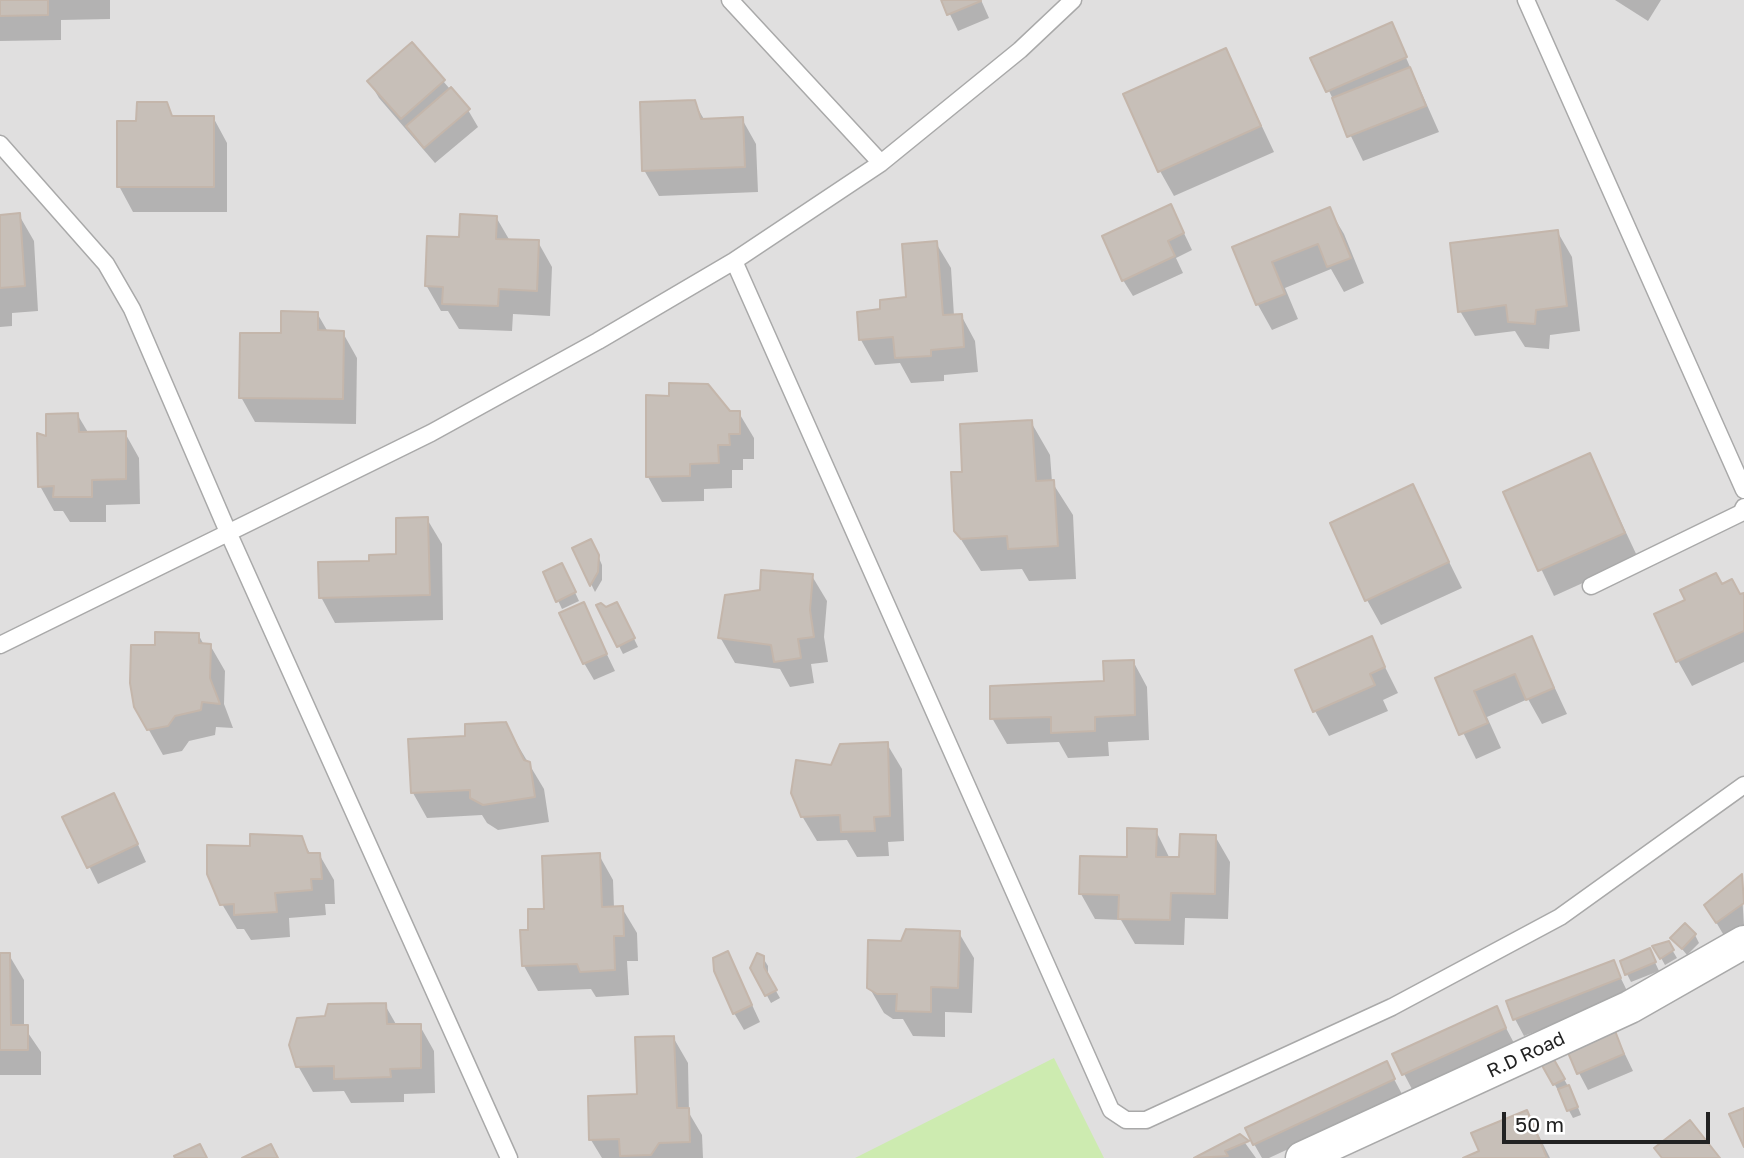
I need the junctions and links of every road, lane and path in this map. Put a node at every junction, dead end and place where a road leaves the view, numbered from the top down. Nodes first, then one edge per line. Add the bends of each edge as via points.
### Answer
1 (730, 0) edge
2 (1073, 0) edge
3 (1526, 0) edge
4 (0, 144) edge
5 (881, 163) junction
6 (734, 261) junction
7 (1744, 490) edge
8 (1744, 508) edge
9 (228, 532) junction
10 (1591, 586) dead end
11 (0, 645) edge
12 (1744, 785) edge
13 (1744, 942) edge
14 (509, 1158) edge
15 (1302, 1158) edge

1 - 5 lane
2 - 5 lane via 1020,50
3 - 7 lane
4 - 9 lane via 119,284
5 - 6 lane
6 - 9 lane via 431,433
6 - 12 lane via 1111,1110 1126,1120 1146,1120 1380,1012 1560,917
8 - 10 lane
9 - 11 lane
9 - 14 lane
13 - 15 street, R.D Road via 1630,1007

